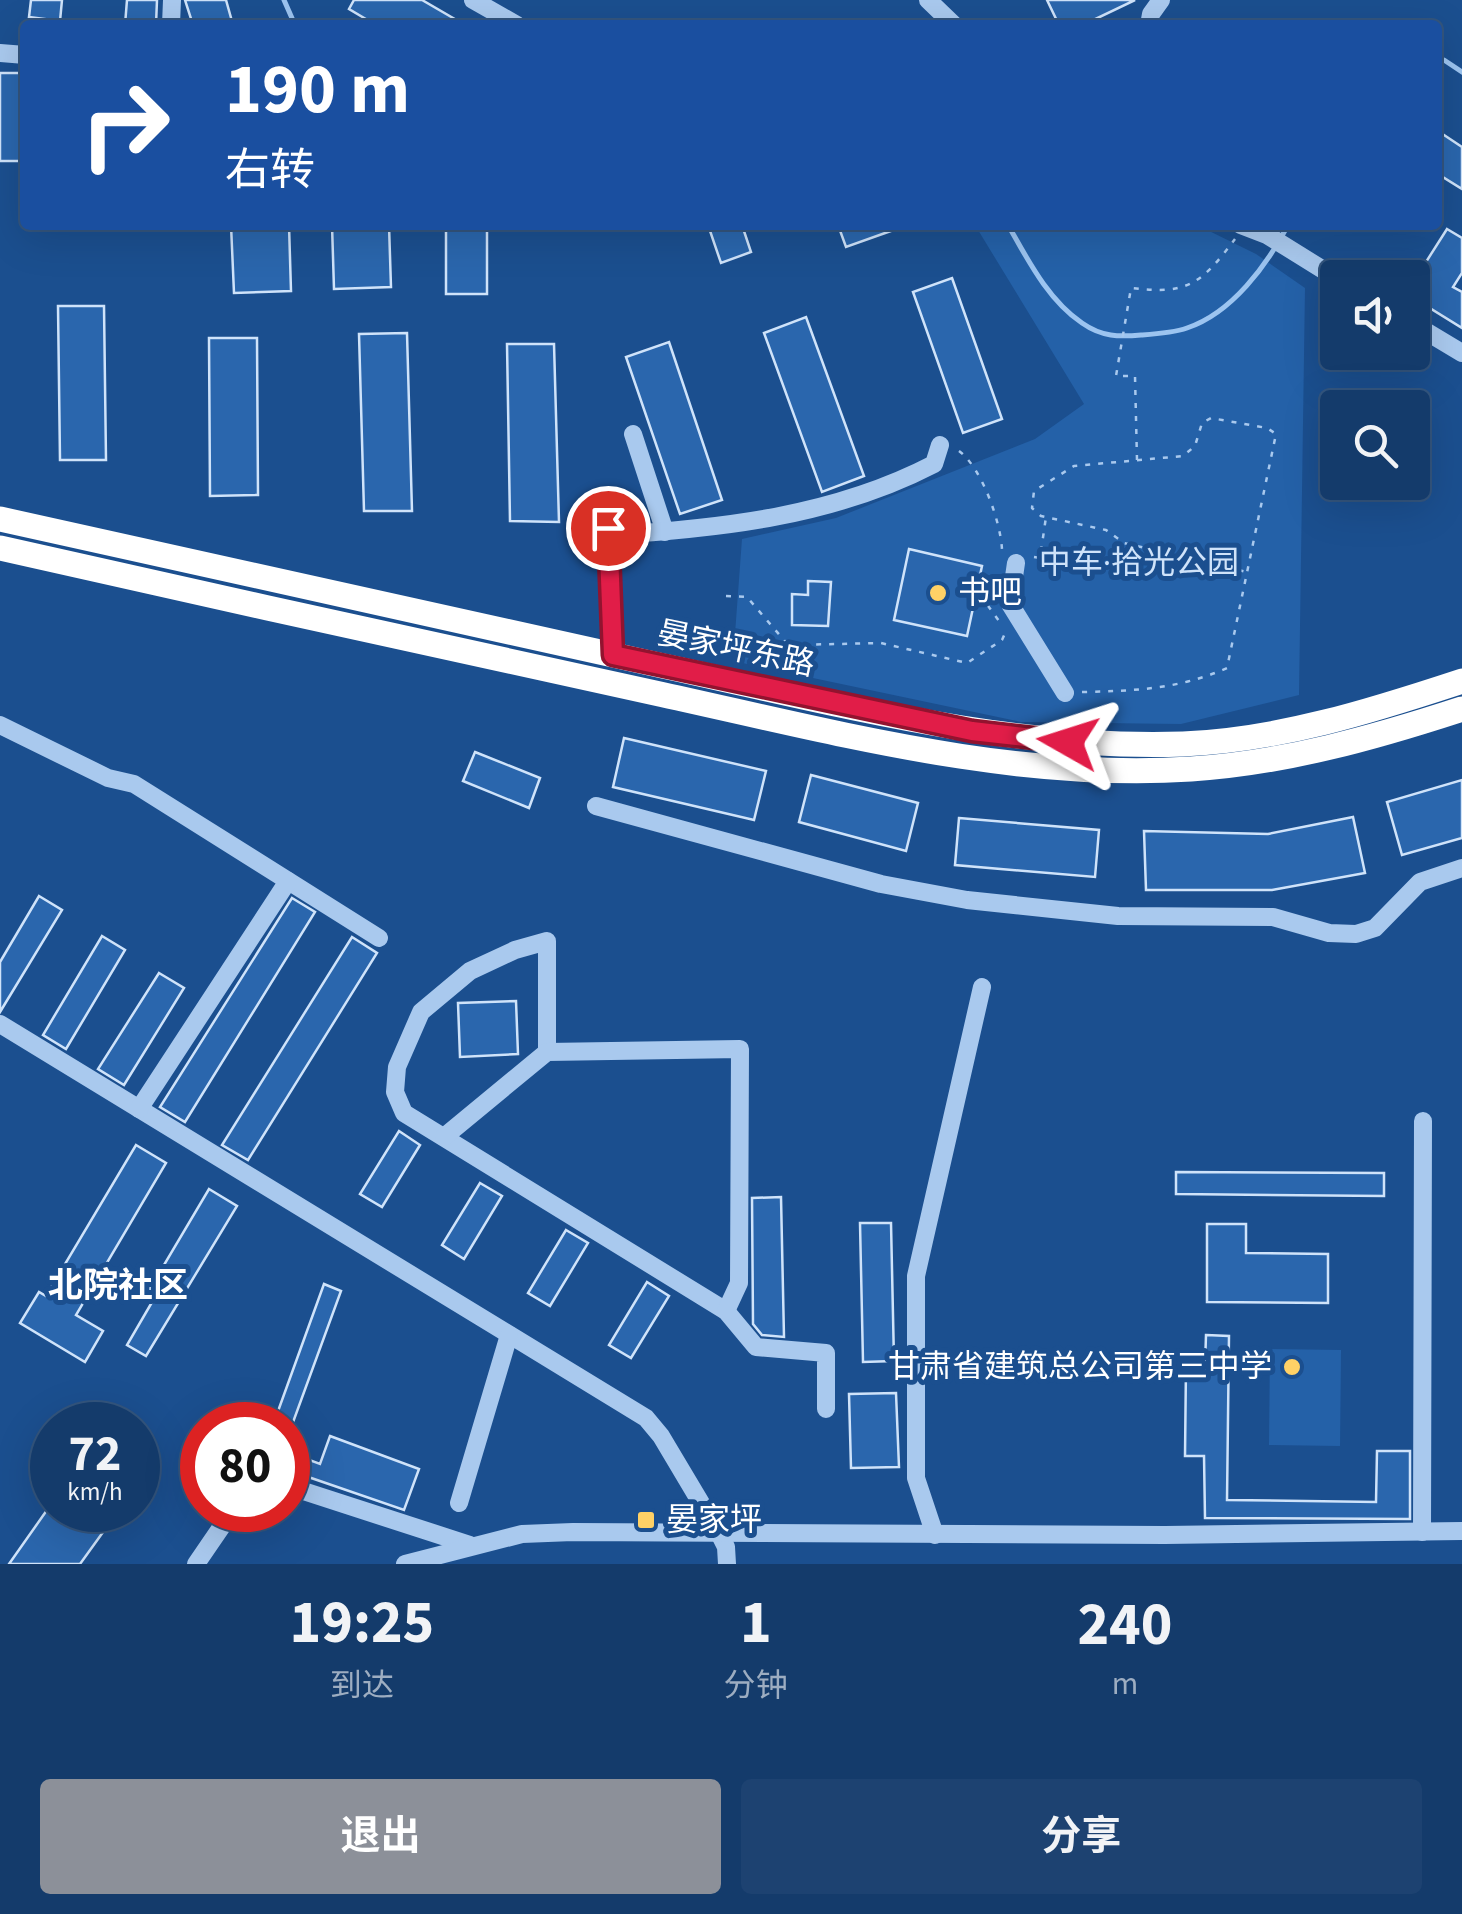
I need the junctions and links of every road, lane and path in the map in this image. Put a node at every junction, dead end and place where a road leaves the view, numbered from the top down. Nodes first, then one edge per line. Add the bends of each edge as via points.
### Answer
1 (473, 0) edge
2 (928, 0) edge
3 (508, 20) edge
4 (949, 20) edge
5 (1239, 230) edge
6 (1253, 230) edge
7 (1320, 269) edge
8 (1430, 334) edge
9 (1462, 352) edge
10 (633, 434) dead end
11 (940, 445) joint
12 (1136, 462) junction
13 (1046, 517) junction
14 (0, 519) edge
15 (665, 532) junction
16 (0, 548) edge
17 (1017, 558) junction
18 (1247, 572) junction
19 (726, 596) dead end
20 (1010, 604) junction
21 (790, 647) junction
22 (613, 655) junction
23 (1462, 682) edge
24 (777, 691) junction
25 (1065, 693) joint
26 (1462, 709) edge
27 (0, 725) edge
28 (1266, 749) junction
29 (596, 806) dead end
30 (1462, 868) edge
31 (288, 882) junction
32 (379, 938) dead end
33 (982, 987) dead end
34 (0, 1024) edge
35 (547, 1052) junction
36 (140, 1110) junction
37 (1423, 1121) dead end
38 (444, 1137) junction
39 (726, 1310) junction
40 (509, 1335) junction
41 (826, 1410) dead end
42 (310, 1493) edge
43 (460, 1503) dead end
44 (217, 1532) edge
45 (1422, 1532) junction
46 (1462, 1532) edge
47 (720, 1535) junction
48 (935, 1535) junction
49 (470, 1545) junction
50 (196, 1564) edge
51 (405, 1564) edge
52 (726, 1564) edge

1 - 3 street
2 - 4 street
5 - 12 path via 1217,262 1187,287 1131,288 1116,376 1135,376
6 - 7 street
8 - 9 street
10 - 15 street
11 - 15 street via 934,464 920,472 809,512
11 - 17 path via 970,460 1002,527 1002,551
12 - 13 path via 1074,466 1032,496 1036,513
12 - 18 path via 1183,456 1211,418 1274,431
13 - 17 path via 1040,558
13 - 18 path
14 - 22 highway, 晏家坪东路
15 - 22 street via 608,532
16 - 28 highway, 晏家坪东路 via 968,757 1047,768 1188,770
17 - 20 street
18 - 25 path via 1227,668 1165,688
19 - 21 path via 746,598
20 - 21 path via 999,593 986,604 1006,631 968,663 881,643
20 - 25 street
21 - 24 path
22 - 24 highway, 晏家坪东路
23 - 28 highway, 晏家坪东路
24 - 28 highway, 晏家坪东路 via 1050,742
26 - 28 highway, 晏家坪东路 via 1343,745
27 - 31 street via 134,784
29 - 30 street via 880,884 1118,916 1273,917 1329,933 1375,928 1420,882
31 - 32 street
31 - 36 street
33 - 48 street via 916,1276 916,1478
34 - 36 street
35 - 38 street
35 - 38 street via 547,941 470,970 421,1012 397,1067 395,1092 404,1113
35 - 39 street via 740,1048 739,1283
36 - 40 street
37 - 45 street
38 - 39 street
39 - 41 street via 756,1347 826,1353
40 - 43 street
40 - 47 street via 646,1418
42 - 49 street
44 - 50 street
45 - 46 street
45 - 48 street
47 - 48 street
47 - 49 street via 522,1534
47 - 52 street
49 - 51 street

